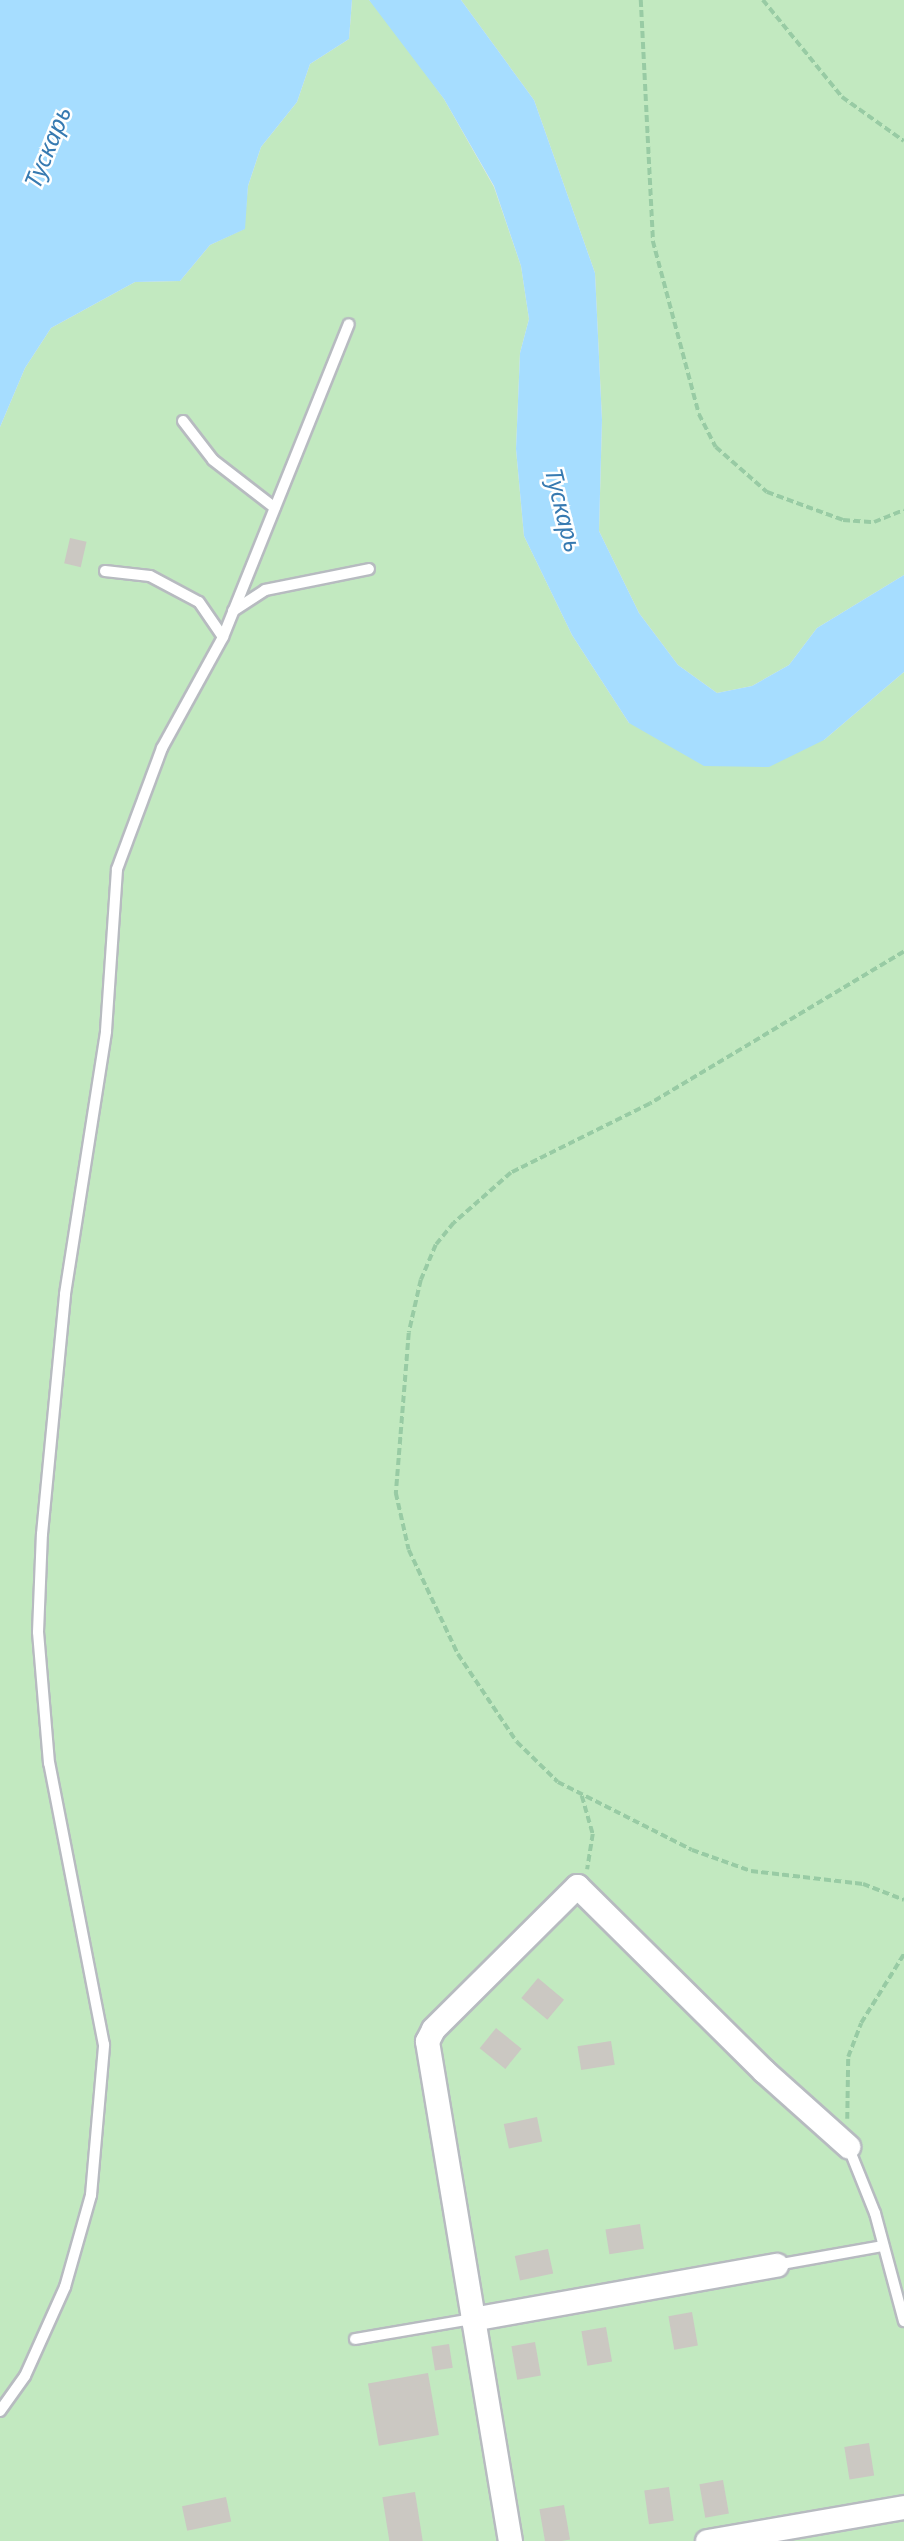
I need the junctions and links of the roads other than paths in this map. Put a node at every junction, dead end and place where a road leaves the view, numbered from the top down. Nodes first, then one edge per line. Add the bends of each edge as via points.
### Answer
1 (349, 324) dead end
2 (183, 421) dead end
3 (275, 508) junction
4 (369, 569) dead end
5 (105, 571) dead end
6 (233, 611) junction
7 (223, 637) junction
8 (848, 2146) joint
9 (883, 2246) junction
10 (776, 2265) joint
11 (472, 2319) junction
12 (904, 2321) edge
13 (355, 2339) dead end
14 (0, 2411) edge
15 (904, 2507) edge
16 (510, 2541) edge
17 (707, 2541) edge

1 - 3 lane
2 - 3 lane via 212,460
3 - 6 lane
4 - 6 lane via 265,590
5 - 7 lane via 150,576 199,602
6 - 7 lane
7 - 14 lane via 162,748 117,869 106,1031 65,1294 42,1534 38,1632 49,1763 104,2045 91,2195 69,2274 25,2376
8 - 9 lane
8 - 11 street via 764,2071 577,1886 442,2018 427,2040
9 - 10 lane
9 - 12 lane
10 - 11 street
11 - 13 lane
11 - 16 street
15 - 17 street

